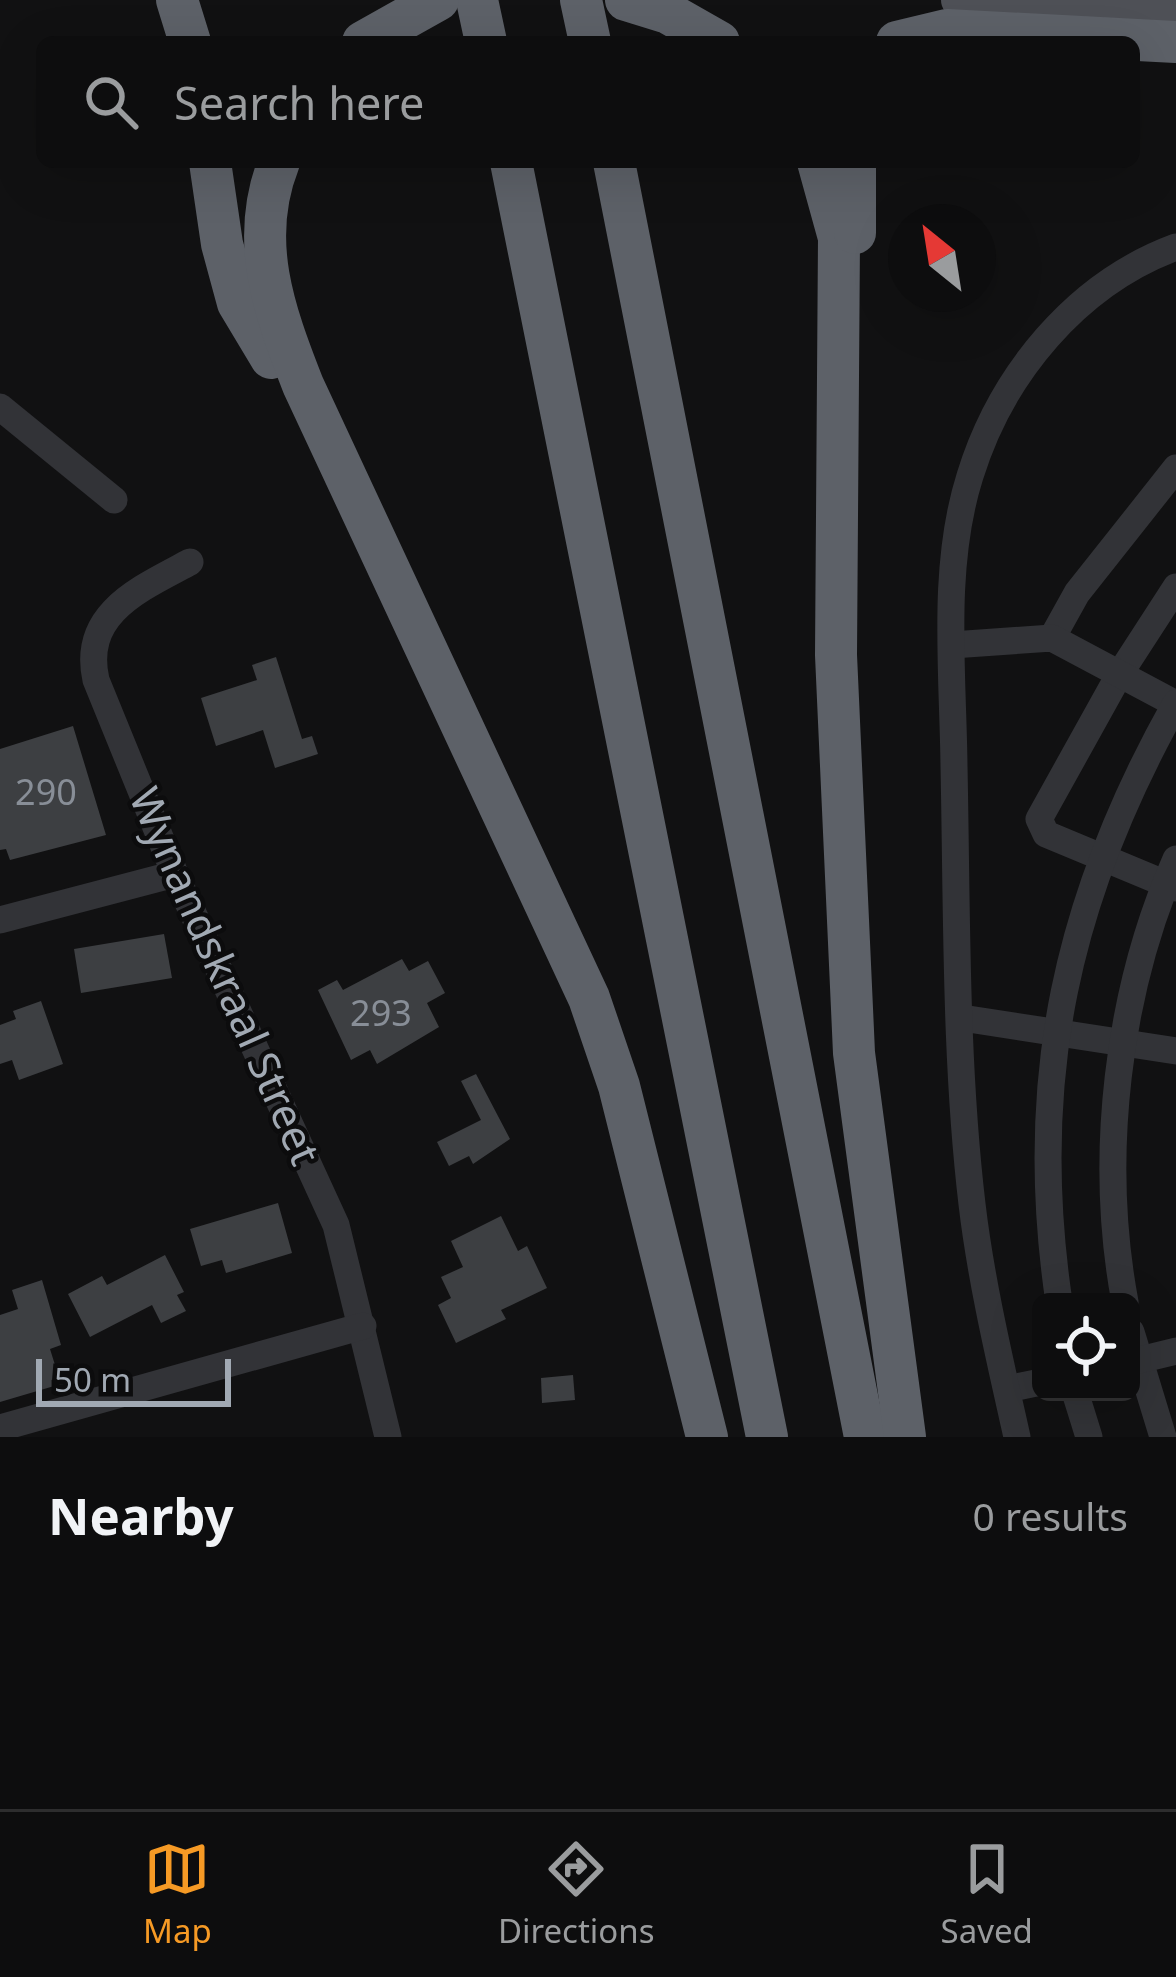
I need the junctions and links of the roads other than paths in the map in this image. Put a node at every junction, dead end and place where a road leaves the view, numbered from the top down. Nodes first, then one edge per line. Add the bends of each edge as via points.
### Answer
1 (177, 0) edge
2 (438, 0) edge
3 (477, 0) edge
4 (581, 0) edge
5 (626, 0) edge
6 (959, 0) edge
7 (1176, 16) edge
8 (188, 36) edge
9 (373, 36) edge
10 (485, 36) edge
11 (589, 36) edge
12 (708, 36) edge
13 (922, 36) edge
14 (1062, 36) edge
15 (1140, 40) edge
16 (1176, 42) edge
17 (211, 168) edge
18 (278, 168) edge
19 (512, 168) edge
20 (615, 168) edge
21 (820, 168) edge
22 (855, 168) edge
23 (1176, 247) edge
24 (0, 407) edge
25 (1176, 468) edge
26 (836, 492) junction
27 (114, 500) dead end
28 (190, 562) dead end
29 (1176, 587) edge
30 (1052, 638) junction
31 (952, 645) junction
32 (428, 650) junction
33 (1119, 675) junction
34 (1176, 704) edge
35 (1101, 861) junction
36 (175, 874) junction
37 (1172, 877) edge
38 (0, 920) edge
39 (962, 1018) junction
40 (1055, 1033) junction
41 (1123, 1042) junction
42 (1176, 1051) edge
43 (1058, 1293) edge
44 (1123, 1293) edge
45 (363, 1326) junction
46 (1176, 1351) edge
47 (1140, 1360) edge
48 (1140, 1378) edge
49 (1032, 1384) edge
50 (1007, 1389) junction
51 (1078, 1401) edge
52 (0, 1428) edge
53 (388, 1437) edge
54 (707, 1437) edge
55 (767, 1437) edge
56 (866, 1437) edge
57 (905, 1437) edge
58 (1017, 1437) edge
59 (1089, 1437) edge
60 (1163, 1437) edge

1 - 8 highway
2 - 9 highway
3 - 10 highway
4 - 11 highway
5 - 12 highway
6 - 7 main road
13 - 14 highway via 947,30
15 - 16 highway
17 - 32 highway via 238,303
18 - 32 highway via 265,218 272,305
19 - 55 highway
20 - 56 highway
21 - 26 highway via 834,205 840,286
22 - 26 highway via 856,263
23 - 31 street via 1096,288 1020,374 986,430 956,541
24 - 27 street
25 - 30 street via 1077,593
26 - 57 highway via 854,1053
28 - 36 street, Wynandskraal Street via 110,612 93,646 102,695
29 - 33 street
30 - 31 street
30 - 33 street
31 - 39 street
32 - 54 highway via 590,998
33 - 34 street
33 - 35 street via 1039,819 1046,834
34 - 35 street
35 - 37 street
35 - 40 street via 1082,906
36 - 38 street
36 - 45 street, Wynandskraal Street via 337,1225
37 - 41 street
39 - 40 street
39 - 50 street via 972,1204
40 - 41 street
40 - 43 street via 1047,1186
41 - 42 street
41 - 44 street via 1116,1164
45 - 52 street
45 - 53 street, Wynandskraal Street
46 - 47 street
48 - 60 street
49 - 50 street
50 - 58 street
51 - 59 street

